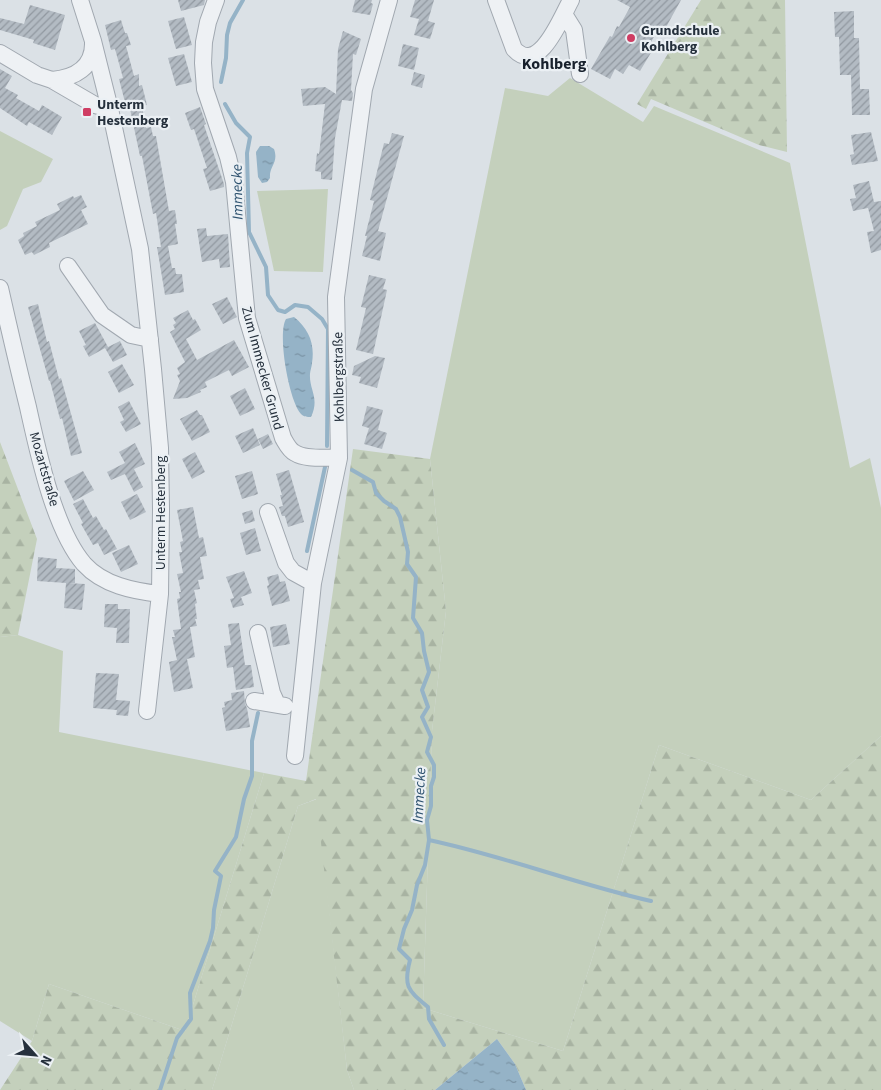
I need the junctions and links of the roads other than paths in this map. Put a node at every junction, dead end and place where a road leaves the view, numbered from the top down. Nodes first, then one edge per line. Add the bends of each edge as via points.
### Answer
1 (80, 0) edge
2 (216, 0) edge
3 (389, 0) edge
4 (498, 1) edge
5 (567, 7) edge
6 (93, 42) junction
7 (0, 53) edge
8 (580, 74) dead end
9 (52, 80) junction
10 (110, 108) junction
11 (68, 266) dead end
12 (0, 288) edge
13 (150, 339) junction
14 (338, 458) junction
15 (268, 512) dead end
16 (313, 583) junction
17 (160, 594) junction
18 (258, 633) dead end
19 (254, 701) dead end
20 (277, 704) junction
21 (299, 710) junction
22 (147, 711) dead end
23 (295, 756) dead end

1 - 6 street, Unterm Hestenberg
2 - 14 street, Zum Immecker Grund via 204,42 205,89 234,182 247,318 283,438 290,450 303,456
3 - 14 street, Kohlbergstraße via 364,89 336,297
4 - 5 street via 514,49 525,57 544,48
5 - 8 street
6 - 9 street via 83,69 74,76
6 - 10 street, Unterm Hestenberg
7 - 9 street
9 - 10 street via 95,105
10 - 13 street, Unterm Hestenberg via 140,249
11 - 13 street via 102,315 131,335
12 - 17 street, Mozartstraße via 50,494 68,539 84,564 112,584
13 - 17 street, Unterm Hestenberg via 160,448
14 - 16 street, Kohlbergstraße
15 - 16 street via 286,563 293,572
16 - 21 street, Kohlbergstraße
17 - 22 street, Unterm Hestenberg
18 - 20 street
19 - 20 street
20 - 21 street
21 - 23 street, Kohlbergstraße

